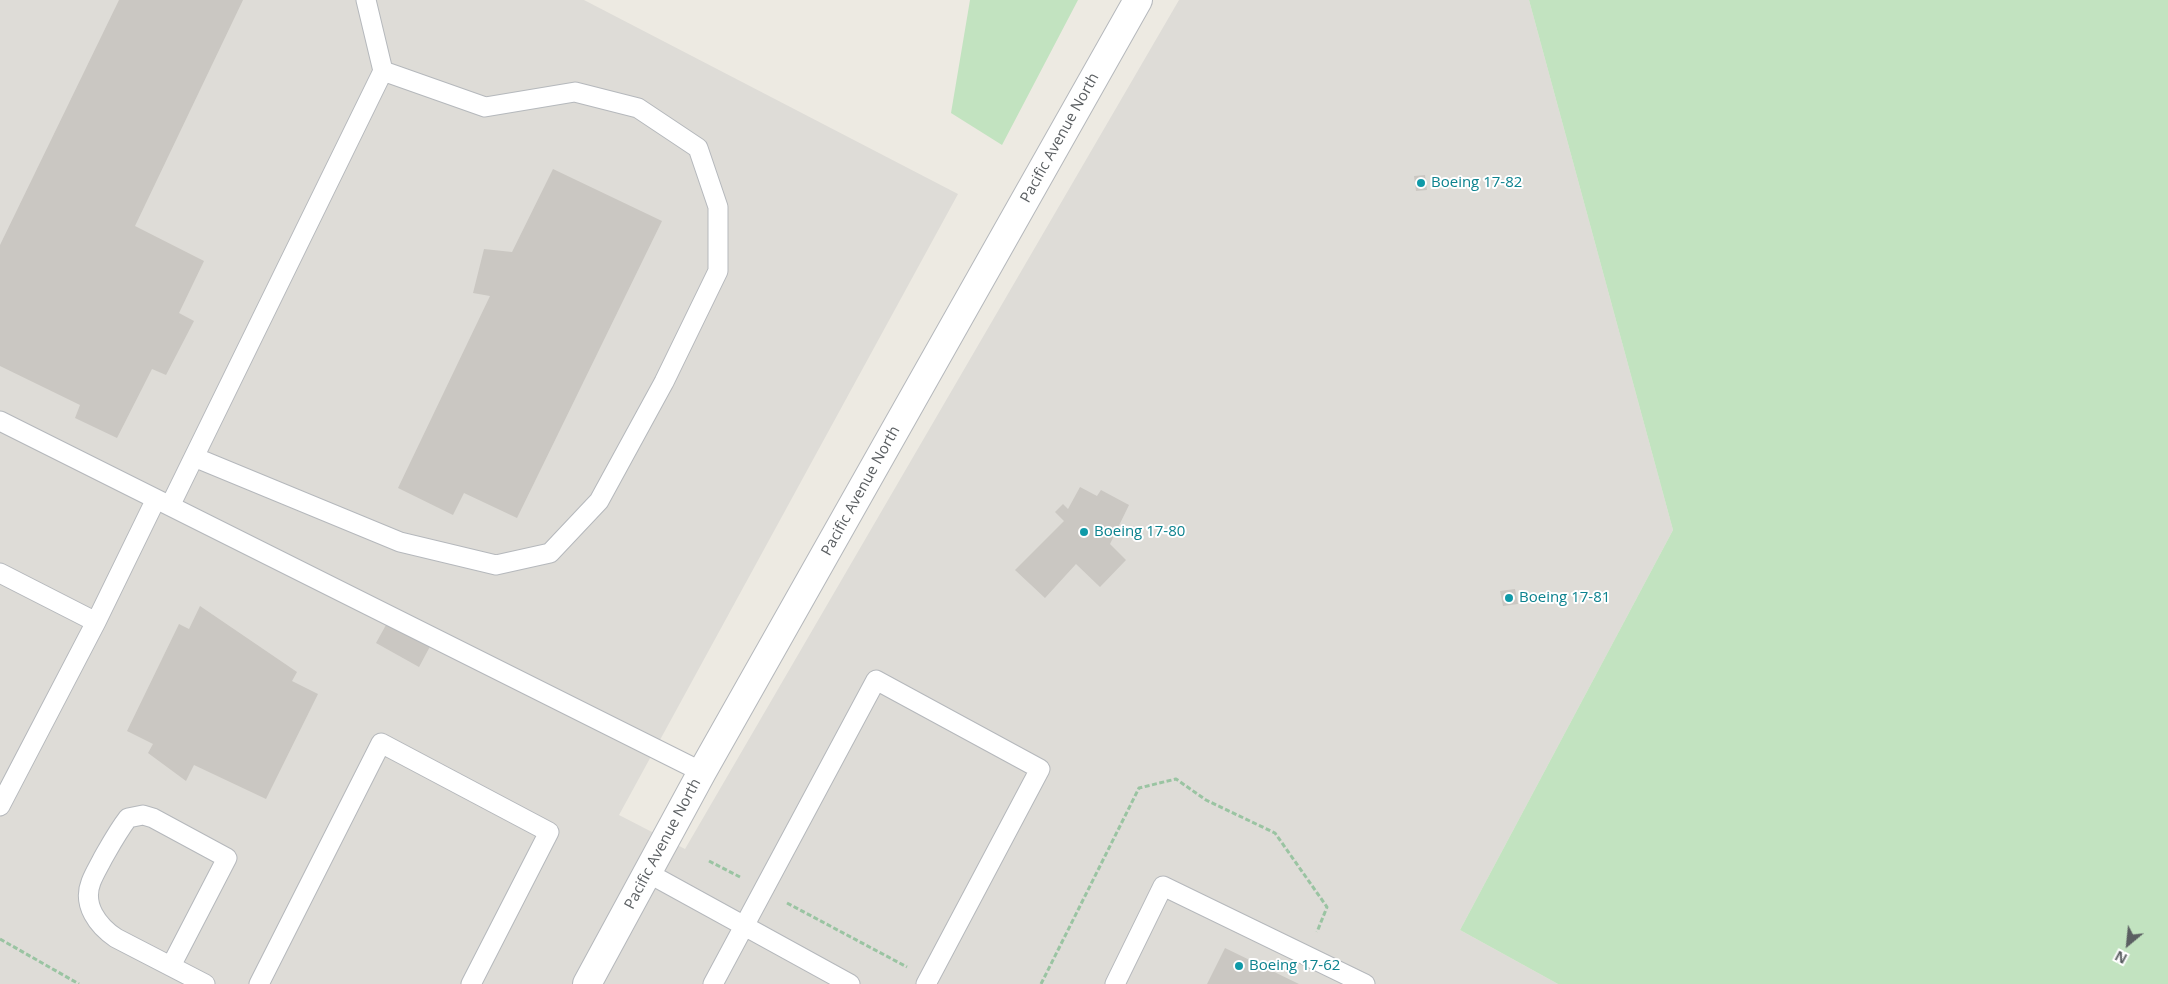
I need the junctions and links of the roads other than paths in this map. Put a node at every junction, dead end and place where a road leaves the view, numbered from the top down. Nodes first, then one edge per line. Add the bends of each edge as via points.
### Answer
1 (366, 0) edge
2 (1138, 0) edge
3 (383, 71) junction
4 (0, 421) edge
5 (194, 456) junction
6 (163, 502) junction
7 (0, 572) edge
8 (96, 622) junction
9 (702, 772) junction
10 (0, 806) edge
11 (648, 873) junction
12 (744, 926) junction
13 (171, 966) junction
14 (928, 981) edge
15 (205, 984) edge
16 (259, 984) edge
17 (471, 984) edge
18 (587, 984) edge
19 (714, 984) edge
20 (850, 984) edge
21 (1115, 984) edge
22 (1365, 984) edge

1 - 3 lane
2 - 9 street, Pacific Avenue North
3 - 5 lane
3 - 5 lane via 486,107 575,92 638,108 698,148 718,207 718,271 668,374 599,500 550,554 496,565 400,542
4 - 6 lane
5 - 6 lane
6 - 8 lane
6 - 9 lane
7 - 8 lane
8 - 10 lane
9 - 11 street, Pacific Avenue North
11 - 12 lane
11 - 18 street, Pacific Avenue North
12 - 14 lane via 876,680 1040,769
12 - 19 lane
12 - 20 lane
13 - 13 lane via 102,928 89,899 90,884 128,818 153,818 227,858
13 - 15 lane
16 - 17 lane via 381,743 549,832
21 - 22 lane via 1163,886

